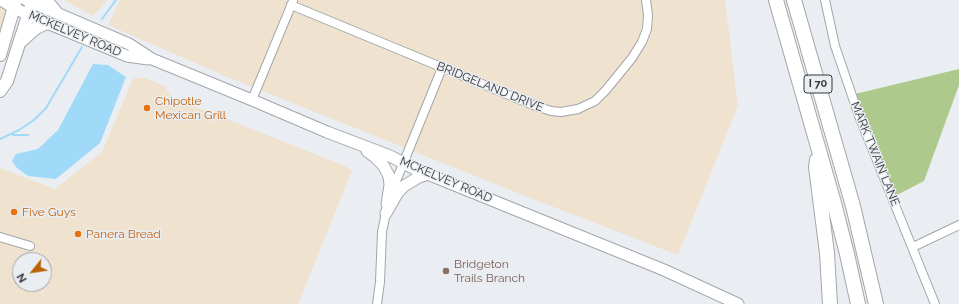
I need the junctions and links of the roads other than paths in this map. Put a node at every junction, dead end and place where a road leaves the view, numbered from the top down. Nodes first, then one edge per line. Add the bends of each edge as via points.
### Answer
1 (1, 0) edge
2 (46, 0) edge
3 (646, 0) edge
4 (776, 0) edge
5 (794, 0) edge
6 (825, 0) edge
7 (30, 1) edge
8 (292, 3) edge
9 (15, 4) edge
10 (56, 12) junction
11 (28, 15) junction
12 (47, 23) junction
13 (18, 44) junction
14 (0, 55) edge
15 (152, 59) junction
16 (442, 68) junction
17 (0, 91) edge
18 (252, 100) junction
19 (351, 141) junction
20 (820, 150) junction
21 (402, 163) junction
22 (428, 174) junction
23 (386, 208) junction
24 (959, 225) edge
25 (0, 237) edge
26 (30, 246) dead end
27 (913, 247) junction
28 (377, 304) edge
29 (738, 304) edge
30 (830, 304) edge
31 (858, 304) edge
32 (876, 304) edge
33 (935, 304) edge

1 - 9 street, MCKELVEY ROAD
2 - 10 main road
3 - 16 street, BRIDGELAND DRIVE via 647,30 632,58 600,97 578,109 561,112 539,108
4 - 20 highway, I 70
5 - 32 highway, I 70 via 853,206
6 - 27 street, MARK TWAIN LANE via 835,46 859,116
7 - 10 street, MCKELVEY ROAD
7 - 11 main road
8 - 16 street, BRIDGELAND DRIVE
8 - 18 street
9 - 11 street, MCKELVEY ROAD
9 - 14 main road
10 - 15 street, MCKELVEY ROAD via 129,44
11 - 12 street, MCKELVEY ROAD
11 - 13 main road
12 - 13 main road via 32,31
12 - 15 street, MCKELVEY ROAD via 126,56
13 - 17 main road via 7,81
15 - 18 street, MCKELVEY ROAD
16 - 21 street
18 - 19 street, MCKELVEY ROAD
19 - 21 street, MCKELVEY ROAD
19 - 23 street via 375,157 389,176
20 - 30 highway via 816,167 827,253
20 - 31 highway, I 70
21 - 22 street, MCKELVEY ROAD
21 - 23 street
22 - 23 street via 404,186
22 - 29 street, MCKELVEY ROAD via 664,270
23 - 28 street
24 - 27 street
25 - 26 street
27 - 33 street, MARK TWAIN LANE

